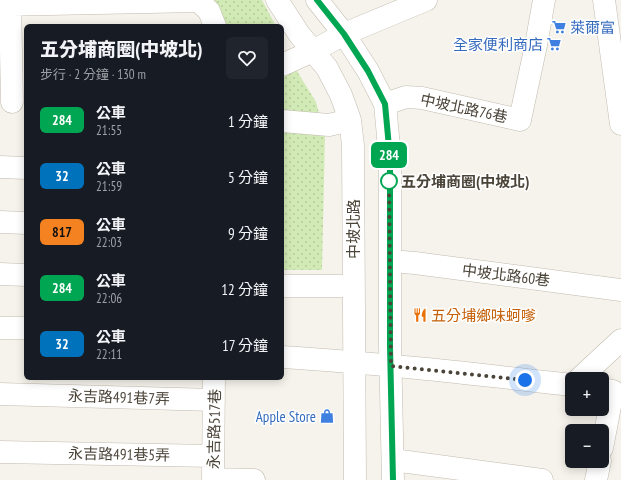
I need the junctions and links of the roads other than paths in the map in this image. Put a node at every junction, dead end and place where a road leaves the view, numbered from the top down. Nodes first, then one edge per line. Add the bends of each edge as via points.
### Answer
1 (197, 0) edge
2 (277, 0) edge
3 (317, 0) edge
4 (426, 0) edge
5 (544, 0) edge
6 (604, 0) edge
7 (94, 1) edge
8 (7, 3) edge
9 (213, 24) edge
10 (344, 34) junction
11 (313, 51) junction
12 (284, 64) edge
13 (13, 102) edge
14 (385, 104) junction
15 (350, 120) junction
16 (284, 121) edge
17 (621, 124) edge
18 (0, 168) edge
19 (24, 168) edge
20 (0, 222) edge
21 (24, 223) edge
22 (390, 261) junction
23 (0, 274) edge
24 (24, 275) edge
25 (284, 286) edge
26 (353, 286) junction
27 (621, 290) edge
28 (0, 328) edge
29 (24, 328) edge
30 (621, 340) edge
31 (284, 357) edge
32 (354, 363) junction
33 (391, 366) junction
34 (587, 372) edge
35 (214, 380) edge
36 (565, 384) edge
37 (609, 390) edge
38 (0, 394) edge
39 (214, 400) junction
40 (609, 412) edge
41 (0, 452) edge
42 (213, 456) junction
43 (599, 468) edge
44 (393, 470) edge
45 (213, 480) edge
46 (254, 480) edge
47 (355, 480) edge
48 (542, 480) edge
49 (596, 480) edge

1 - 7 street
1 - 9 street via 209,11
2 - 11 street, 中坡北路
3 - 10 street
4 - 10 street
5 - 14 street, 中坡北路76巷 via 520,120 422,98 406,97
6 - 17 street
7 - 8 street
8 - 13 street
10 - 11 street
10 - 14 street via 368,71
11 - 12 street
11 - 15 street, 中坡北路 via 327,68
14 - 22 street via 390,158
15 - 16 street via 329,125
15 - 26 street, 中坡北路 via 353,145
18 - 19 street
20 - 21 street
22 - 27 street, 中坡北路60巷
22 - 33 street
23 - 24 street
25 - 26 street
26 - 32 street, 中坡北路
28 - 29 street
30 - 34 street
31 - 32 street
32 - 33 street
32 - 47 street, 中坡北路
33 - 36 street
33 - 44 street
35 - 39 street, 永吉路517巷
37 - 40 street via 613,391
38 - 39 street, 永吉路491巷7弄
39 - 42 street, 永吉路517巷
41 - 42 street, 永吉路491巷5弄
42 - 45 street, 永吉路517巷
43 - 49 street
44 - 48 street
45 - 46 street

